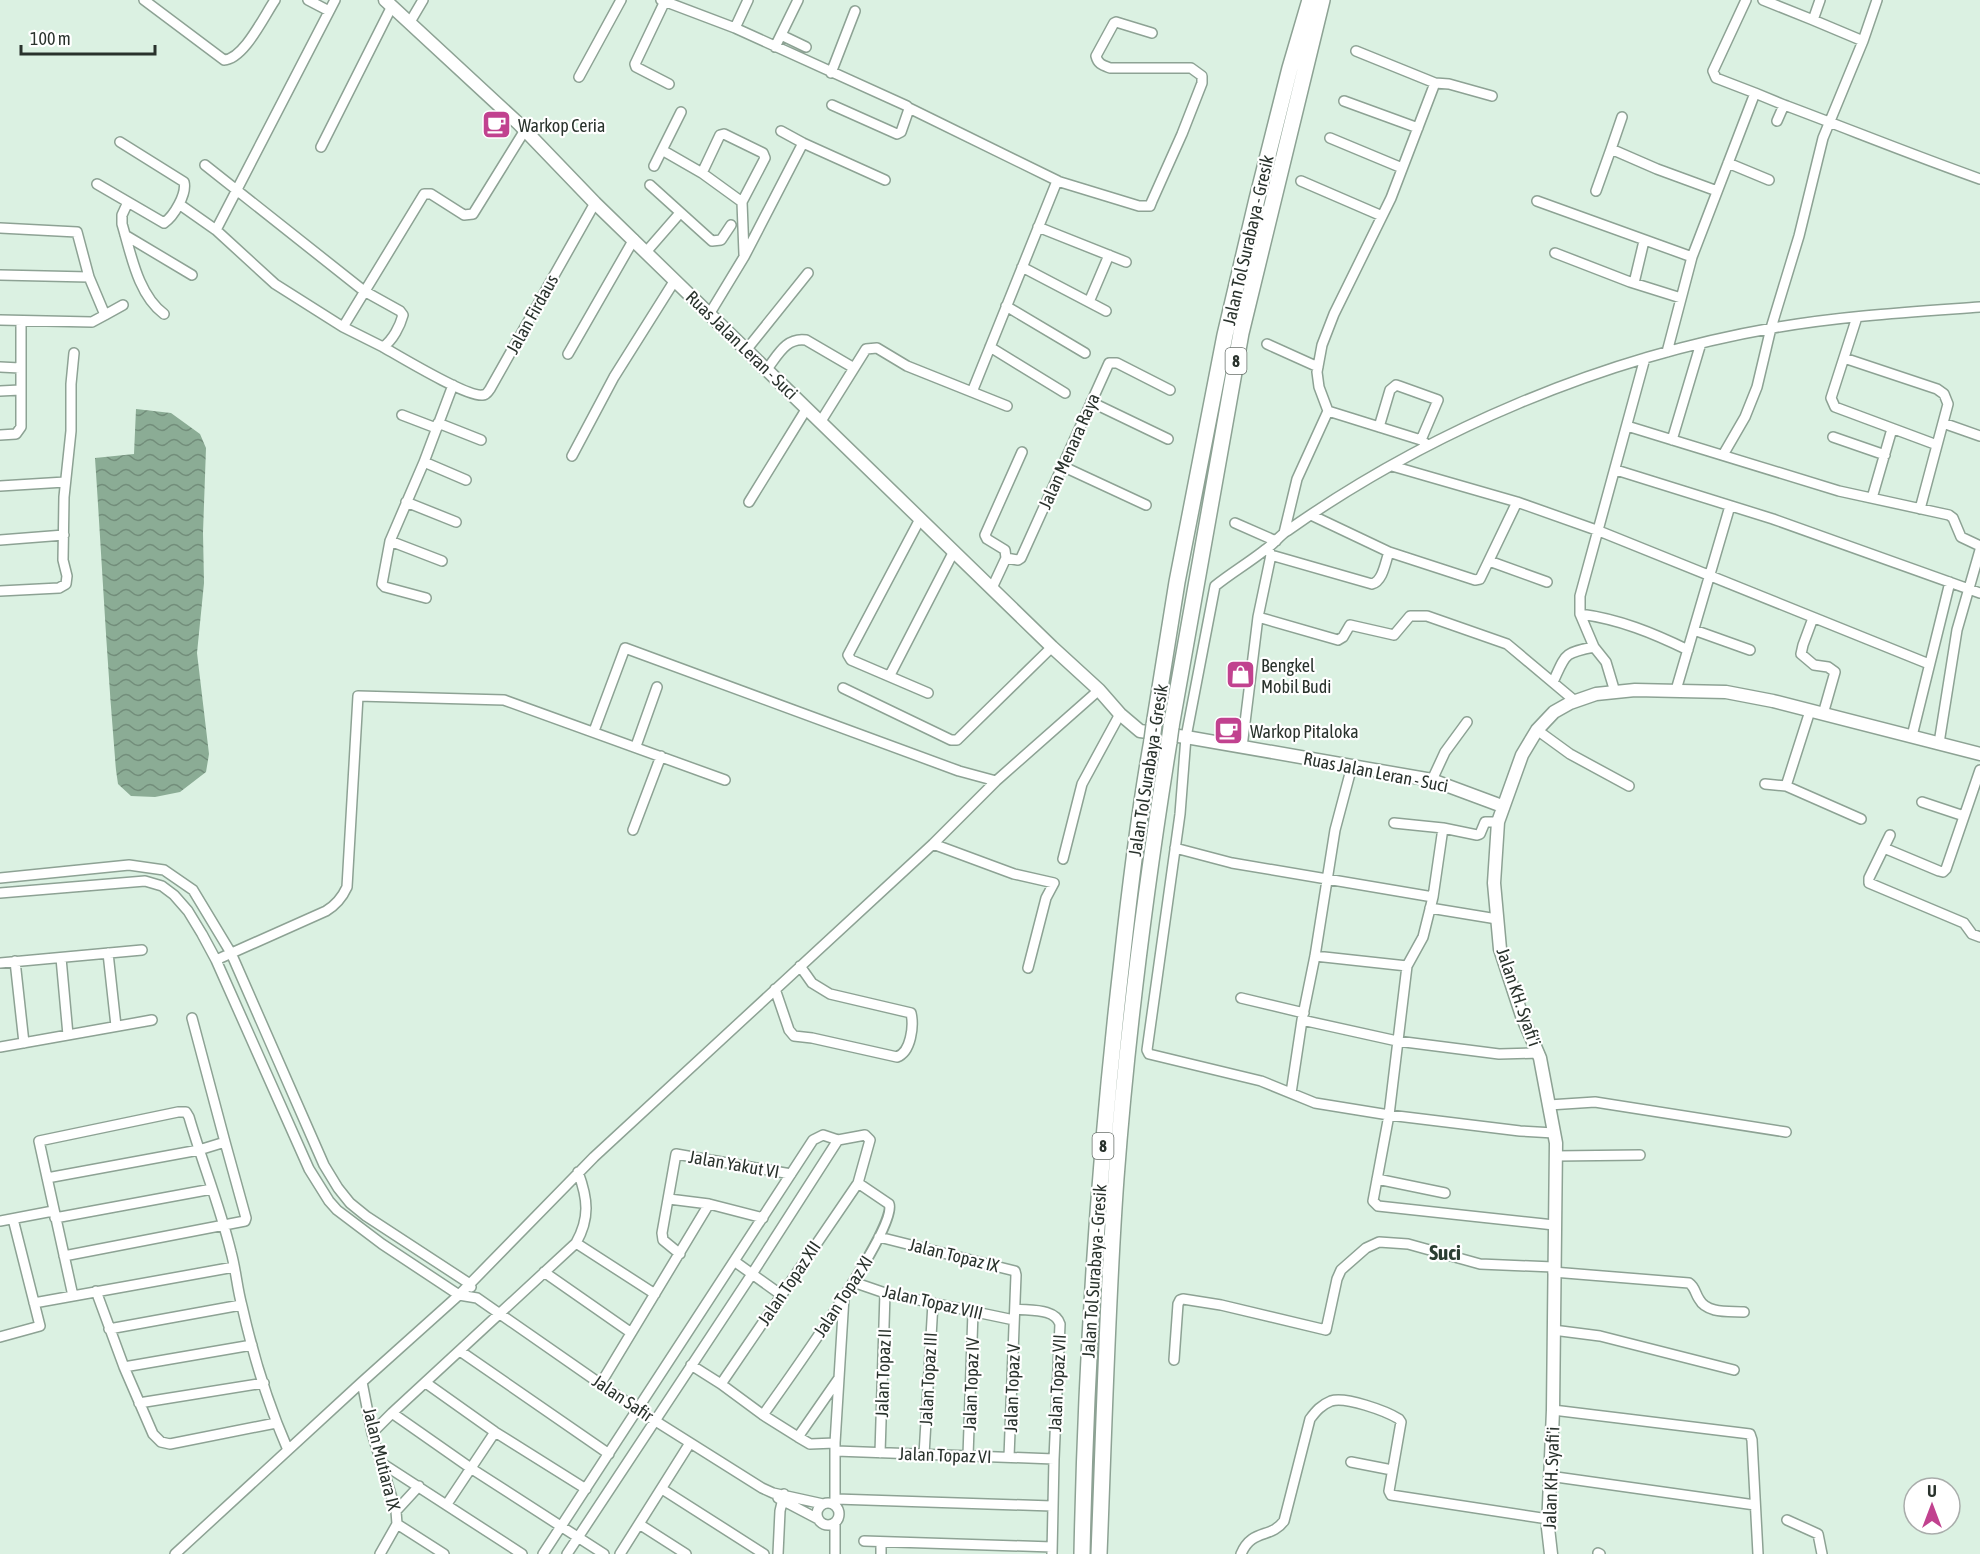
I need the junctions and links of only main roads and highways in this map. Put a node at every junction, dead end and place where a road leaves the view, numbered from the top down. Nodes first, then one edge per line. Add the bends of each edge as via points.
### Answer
1 (1310, 0) edge
2 (1322, 0) edge
3 (388, 3) edge
4 (1149, 732) junction
5 (1980, 754) edge
6 (1502, 806) junction
7 (1082, 1554) edge
8 (1100, 1554) edge
9 (1551, 1554) edge

1 - 4 highway, Jalan Tol Surabaya - Gresik / 8 via 1226,335
2 - 8 highway, Jalan Tol Surabaya - Gresik / 8 via 1241,333 1170,734 1145,908 1116,1177
3 - 4 main road, Ruas Jalan Leran - Suci via 525,130 595,203 1120,714
4 - 6 main road, Ruas Jalan Leran - Suci via 1432,780
4 - 7 highway, Jalan Tol Surabaya - Gresik / 8 via 1106,1110 1088,1373
5 - 6 main road, Jalan KH. Syafi'i via 1726,692 1614,692 1575,701 1554,712 1522,755
6 - 9 main road, Jalan KH. Syafi'i via 1494,883 1500,949 1539,1053 1554,1133 1553,1410 1548,1519

